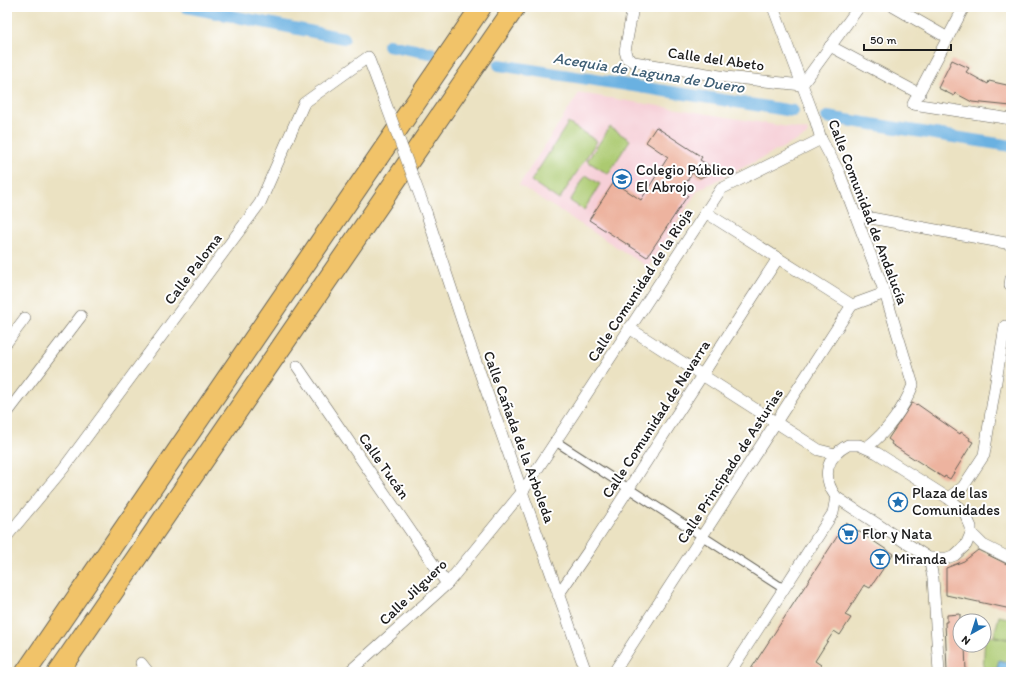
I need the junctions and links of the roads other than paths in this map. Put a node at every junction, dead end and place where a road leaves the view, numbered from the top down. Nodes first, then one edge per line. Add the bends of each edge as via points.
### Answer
1 (481, 7) edge
2 (515, 7) edge
3 (633, 7) edge
4 (773, 7) edge
5 (859, 7) edge
6 (894, 7) edge
7 (964, 7) edge
8 (948, 38) junction
9 (830, 46) junction
10 (802, 85) junction
11 (920, 94) junction
12 (384, 100) joint
13 (1011, 119) edge
14 (821, 139) junction
15 (705, 212) junction
16 (855, 215) junction
17 (1011, 244) edge
18 (778, 258) junction
19 (885, 293) junction
20 (852, 306) junction
21 (81, 316) dead end
22 (25, 318) dead end
23 (1005, 326) dead end
24 (629, 328) junction
25 (1007, 339) edge
26 (7, 342) edge
27 (297, 366) dead end
28 (702, 375) junction
29 (7, 414) edge
30 (775, 422) junction
31 (555, 441) junction
32 (819, 450) junction
33 (872, 450) junction
34 (835, 454) junction
35 (828, 466) junction
36 (963, 487) junction
37 (629, 489) junction
38 (523, 491) junction
39 (836, 497) junction
40 (948, 498) junction
41 (846, 503) junction
42 (959, 506) junction
43 (833, 513) junction
44 (971, 533) junction
45 (703, 535) junction
46 (7, 536) edge
47 (966, 544) junction
48 (983, 545) junction
49 (934, 558) junction
50 (1011, 559) edge
51 (447, 584) junction
52 (784, 589) junction
53 (558, 595) junction
54 (141, 663) dead end
55 (26, 672) edge
56 (58, 672) edge
57 (148, 672) edge
58 (349, 672) edge
59 (586, 672) edge
60 (614, 672) edge
61 (730, 672) edge
62 (940, 672) edge

1 - 55 highway
2 - 56 highway
3 - 10 street, Calle del Abeto via 625,51 627,58 634,62 726,77
4 - 10 street, Calle Comunidad de Andalucía
5 - 9 street
6 - 8 street
7 - 8 street
8 - 11 street
9 - 10 street
9 - 11 street
10 - 14 street, Calle Comunidad de Andalucía
11 - 13 street via 913,104
12 - 38 street, Calle Cañada de la Arboleda, bridge via 426,212 469,342
12 - 46 street, Calle Paloma via 368,58 304,103 260,203 63,469
14 - 15 street, Calle Comunidad de la Rioja via 721,189
14 - 16 street, Calle Comunidad de Andalucía via 839,172
15 - 18 street
15 - 24 street, Calle Comunidad de la Rioja
16 - 17 street
16 - 19 street, Calle Comunidad de Andalucía
18 - 20 street
18 - 28 street, Calle Comunidad de Navarra
19 - 20 street
19 - 33 street, Calle Comunidad de Andalucía via 913,385 909,396
20 - 30 street, Calle Principado de Asturias
21 - 29 street
22 - 26 street
23 - 25 street
24 - 28 street
24 - 31 street, Calle Comunidad de la Rioja
25 - 36 street via 984,455
27 - 51 street, Calle Tucán
28 - 30 street
28 - 37 street, Calle Comunidad de Navarra
30 - 32 street
30 - 45 street, Calle Principado de Asturias
31 - 37 street
31 - 38 street, Calle Comunidad de la Rioja
32 - 34 street
32 - 35 street
33 - 34 street via 859,445 848,445
33 - 40 street
34 - 35 street
35 - 39 street via 830,489
36 - 40 street
36 - 42 street
37 - 45 street
37 - 53 street, Calle Comunidad de Navarra
38 - 51 street, Calle Jilguero
38 - 53 street, Calle Cañada de la Arboleda
39 - 41 street
39 - 43 street
40 - 42 street
41 - 43 street
41 - 49 street
42 - 44 street via 969,519
43 - 52 street
44 - 47 street
44 - 48 street
45 - 52 street
45 - 60 street, Calle Principado de Asturias
47 - 48 street
47 - 49 street via 955,555
48 - 50 street
49 - 62 street via 933,578
51 - 58 street, Calle Jilguero
52 - 61 street
53 - 59 street, Calle Cañada de la Arboleda
54 - 57 street

